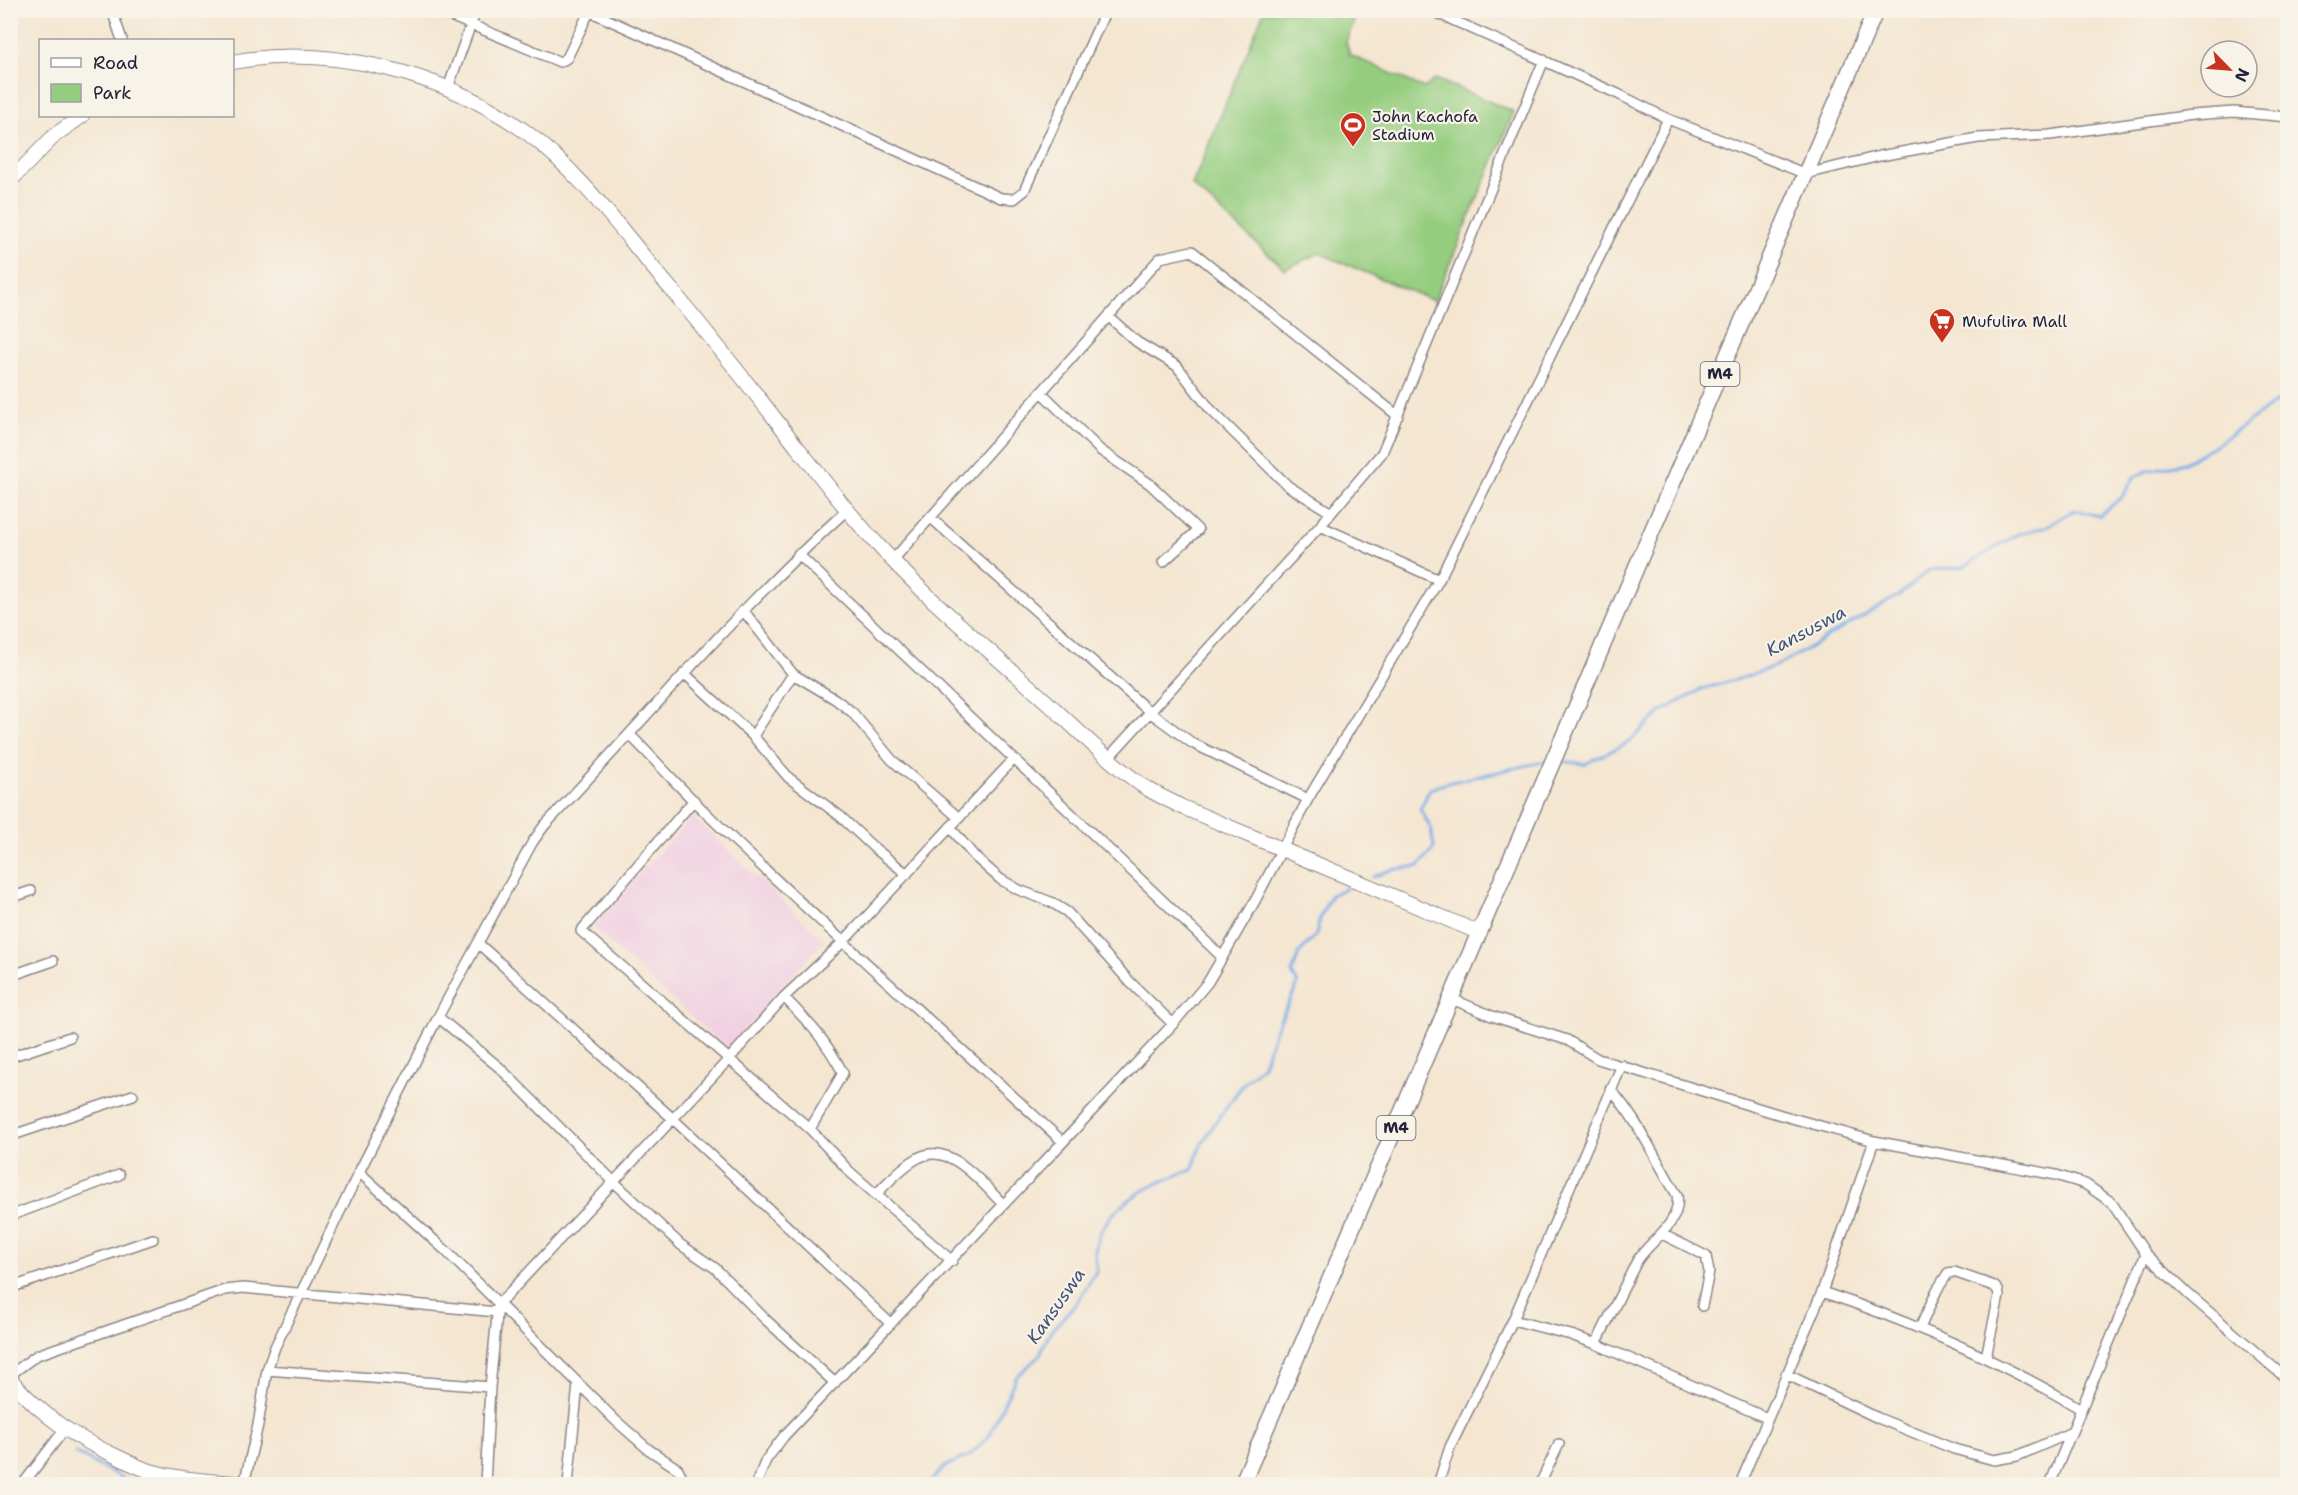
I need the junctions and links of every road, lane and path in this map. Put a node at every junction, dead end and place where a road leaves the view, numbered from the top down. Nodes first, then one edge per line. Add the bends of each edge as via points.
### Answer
1 (111, 10) edge
2 (436, 10) edge
3 (476, 10) edge
4 (1106, 10) edge
5 (1430, 10) edge
6 (1876, 10) edge
7 (589, 11) edge
8 (470, 24) junction
9 (122, 39) edge
10 (1544, 60) junction
11 (234, 62) edge
12 (448, 88) junction
13 (81, 117) edge
14 (2288, 117) edge
15 (1668, 119) junction
16 (1806, 174) junction
17 (10, 182) edge
18 (1109, 317) junction
19 (1041, 393) junction
20 (1398, 416) junction
21 (847, 510) junction
22 (1330, 512) junction
23 (932, 518) junction
24 (1320, 526) junction
25 (798, 554) junction
26 (892, 561) junction
27 (1163, 562) dead end
28 (1439, 580) junction
29 (743, 610) junction
30 (684, 673) junction
31 (793, 674) junction
32 (1151, 713) junction
33 (630, 735) junction
34 (753, 735) junction
35 (1109, 758) junction
36 (1014, 759) junction
37 (1308, 799) junction
38 (694, 800) junction
39 (959, 818) junction
40 (950, 827) junction
41 (1282, 848) junction
42 (907, 874) junction
43 (31, 891) dead end
44 (10, 898) edge
45 (1480, 933) junction
46 (842, 943) junction
47 (479, 944) junction
48 (1222, 957) junction
49 (53, 961) dead end
50 (10, 976) edge
51 (784, 998) junction
52 (1452, 999) junction
53 (438, 1017) junction
54 (1173, 1024) junction
55 (70, 1037) dead end
56 (10, 1057) edge
57 (730, 1058) junction
58 (1622, 1065) junction
59 (1610, 1089) junction
60 (133, 1095) dead end
61 (672, 1118) junction
62 (810, 1129) junction
63 (10, 1136) edge
64 (1874, 1141) junction
65 (1063, 1142) junction
66 (359, 1172) junction
67 (119, 1175) dead end
68 (613, 1181) junction
69 (875, 1195) junction
70 (1003, 1204) junction
71 (10, 1215) edge
72 (1662, 1234) junction
73 (153, 1239) dead end
74 (2146, 1254) junction
75 (952, 1261) junction
76 (10, 1288) edge
77 (1822, 1292) junction
78 (302, 1293) junction
79 (1702, 1306) dead end
80 (498, 1308) junction
81 (1513, 1320) junction
82 (891, 1324) junction
83 (1920, 1328) junction
84 (1596, 1344) junction
85 (1986, 1357) junction
86 (267, 1370) junction
87 (1786, 1374) junction
88 (10, 1377) edge
89 (2288, 1380) edge
90 (835, 1383) junction
91 (579, 1384) junction
92 (490, 1387) junction
93 (2080, 1409) junction
94 (1767, 1418) junction
95 (64, 1430) junction
96 (2070, 1433) junction
97 (1559, 1444) dead end
98 (244, 1484) edge
99 (23, 1485) edge
100 (485, 1485) edge
101 (568, 1485) edge
102 (679, 1485) edge
103 (756, 1485) edge
104 (1242, 1485) edge
105 (1438, 1485) edge
106 (1540, 1485) edge
107 (1740, 1485) edge
108 (2050, 1485) edge

1 - 9 street
2 - 8 street
3 - 8 street
4 - 7 street via 1024,191 1014,199 1001,198
5 - 10 street
6 - 16 main road, M4
7 - 8 street via 567,58 560,62
8 - 12 street
10 - 15 street
10 - 20 street
11 - 12 street via 338,60 385,67
12 - 21 street via 523,130 579,180 715,342
13 - 17 street via 55,135
14 - 16 street via 2234,112 2050,135 1978,138
15 - 16 street
15 - 28 street
16 - 45 main road, M4
18 - 19 street
18 - 20 street via 1160,258 1192,251
18 - 22 street via 1137,342 1177,366 1210,409 1284,482
19 - 23 street
19 - 27 street via 1100,450 1150,484 1198,530
20 - 22 street via 1382,453
21 - 25 street
21 - 26 street
22 - 24 street
23 - 26 street
23 - 32 street
24 - 28 street
24 - 32 street
25 - 29 street
25 - 36 street
26 - 35 street via 927,597
28 - 37 street
29 - 30 street
29 - 31 street
30 - 33 street
30 - 34 street
31 - 34 street
31 - 39 street via 843,705 892,760
32 - 35 street
32 - 37 street via 1192,743
33 - 38 street
33 - 47 street via 544,826
34 - 42 street via 789,778
35 - 41 street via 1161,796
36 - 39 street
36 - 48 street
37 - 41 street
38 - 46 street
38 - 57 street via 581,931
39 - 40 street
40 - 42 street
40 - 54 street via 1000,879 1067,912
41 - 45 street
41 - 48 street
42 - 46 street
43 - 44 street
45 - 52 main road, M4
46 - 51 street
46 - 65 street
47 - 53 street
47 - 61 street
48 - 54 street via 1202,991
49 - 50 street
51 - 57 street
51 - 62 street via 829,1046 843,1073
52 - 58 street via 1567,1040 1598,1059
52 - 104 main road, M4
53 - 66 street
53 - 68 street via 500,1068
54 - 65 street
55 - 56 street
57 - 61 street
57 - 62 street
58 - 59 street
58 - 64 street
59 - 72 street via 1629,1110 1677,1195 1678,1203
59 - 81 street
60 - 63 street
61 - 68 street
61 - 82 street
62 - 69 street
64 - 74 street via 2056,1175 2085,1184 2111,1202
64 - 77 street
65 - 70 street
66 - 78 street
66 - 80 street via 446,1251
67 - 71 street
68 - 80 street
68 - 90 street via 681,1245 715,1268
69 - 70 street via 901,1169 934,1153 957,1162
69 - 75 street
70 - 75 street
72 - 79 street via 1706,1256 1709,1272
72 - 84 street via 1643,1251
73 - 76 street
74 - 89 street
74 - 93 street
75 - 82 street
77 - 83 street
77 - 87 street
78 - 80 street
78 - 86 street
78 - 88 street via 225,1290 37,1355
80 - 91 street
80 - 92 street
81 - 84 street
81 - 105 street via 1450,1447
82 - 90 street
83 - 85 street
83 - 85 street via 1948,1273 1994,1286 1999,1296
84 - 94 street
85 - 93 street
86 - 92 street
86 - 98 street
87 - 94 street
87 - 96 street via 1888,1422 1954,1449 1994,1460 2018,1456
88 - 95 street via 32,1404
90 - 103 street via 774,1449
91 - 101 street
91 - 102 street via 631,1434 678,1469
92 - 100 street
93 - 96 street
94 - 107 street
95 - 98 street via 149,1471
95 - 99 street
96 - 108 street
97 - 106 street

